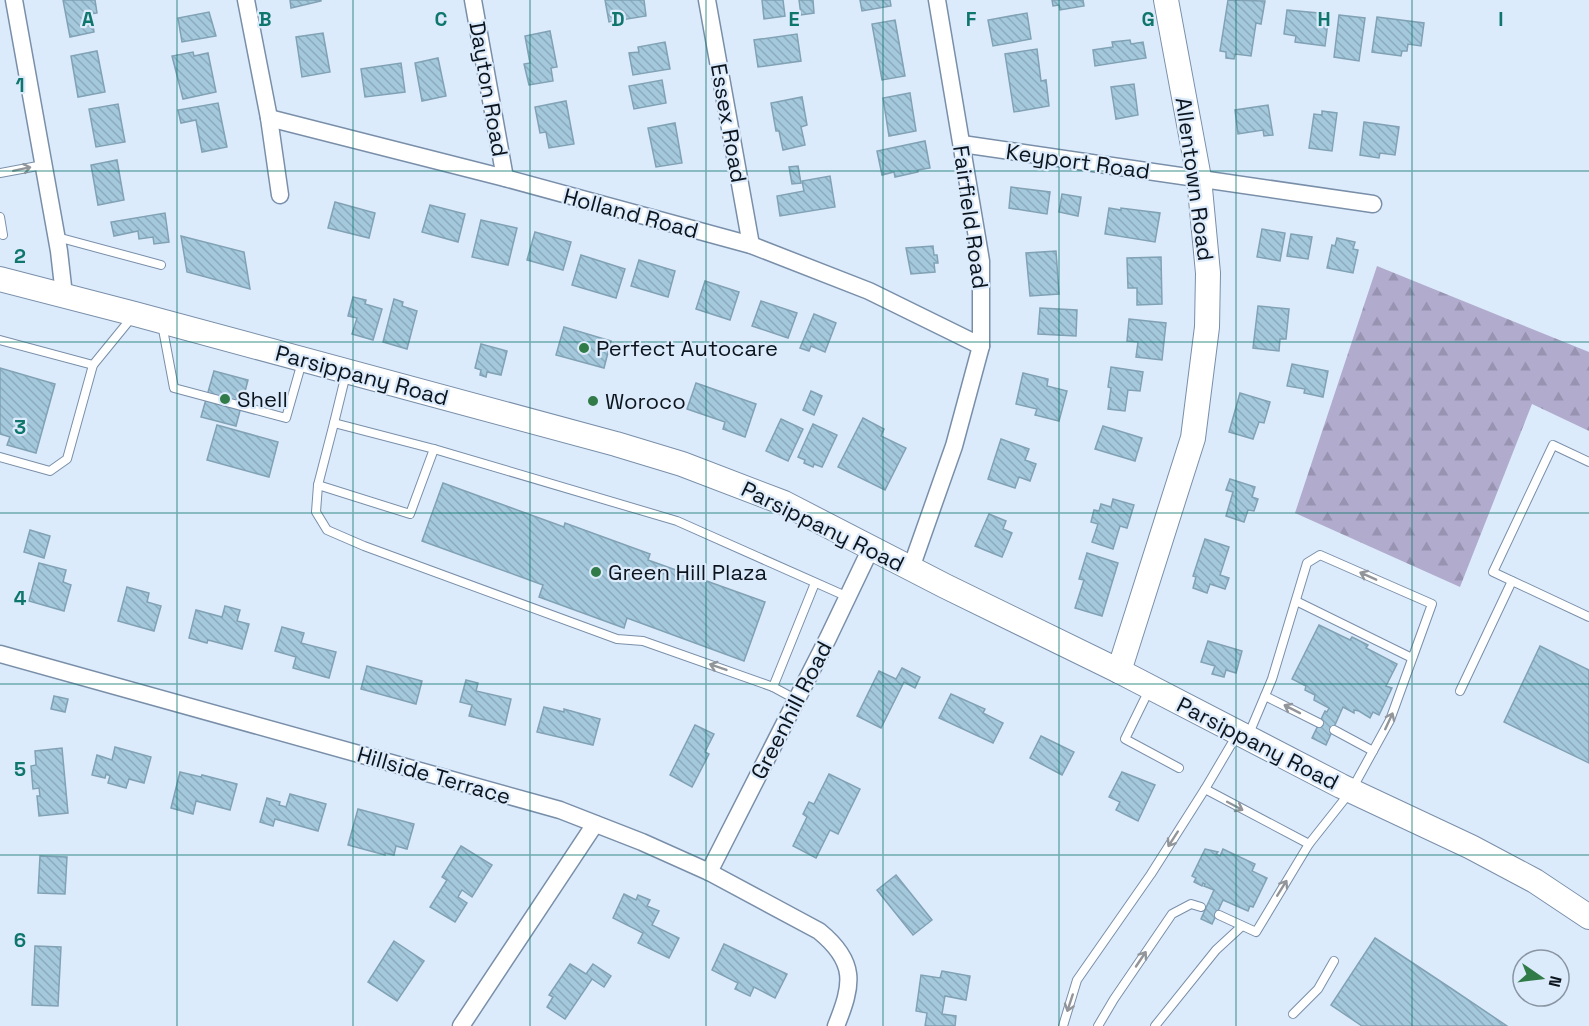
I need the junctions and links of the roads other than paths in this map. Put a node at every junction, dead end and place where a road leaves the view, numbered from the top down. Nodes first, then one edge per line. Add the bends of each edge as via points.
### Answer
1 (14, 0) edge
2 (246, 0) edge
3 (473, 0) edge
4 (707, 0) edge
5 (937, 0) edge
6 (1166, 0) edge
7 (269, 118) junction
8 (962, 144) junction
9 (43, 165) junction
10 (0, 173) edge
11 (505, 178) junction
12 (1199, 178) junction
13 (280, 195) dead end
14 (1373, 204) dead end
15 (0, 216) edge
16 (3, 235) dead end
17 (56, 237) junction
18 (751, 246) junction
19 (161, 265) dead end
20 (0, 279) edge
21 (64, 295) junction
22 (135, 314) junction
23 (162, 321) junction
24 (0, 340) edge
25 (981, 346) junction
26 (303, 359) junction
27 (93, 365) junction
28 (347, 371) junction
29 (334, 423) junction
30 (434, 450) junction
31 (0, 457) edge
32 (1589, 462) edge
33 (318, 485) junction
34 (871, 548) junction
35 (911, 568) junction
36 (1512, 581) junction
37 (815, 582) junction
38 (848, 597) junction
39 (1296, 601) junction
40 (1589, 617) edge
41 (0, 654) edge
42 (1412, 658) junction
43 (1119, 671) junction
44 (773, 687) junction
45 (1150, 687) junction
46 (1460, 690) dead end
47 (1265, 696) junction
48 (797, 700) junction
49 (1319, 723) dead end
50 (1334, 730) dead end
51 (1243, 735) junction
52 (1373, 751) junction
53 (1179, 768) dead end
54 (1205, 789) junction
55 (1351, 791) junction
56 (594, 824) junction
57 (1309, 844) junction
58 (710, 872) junction
59 (1201, 907) dead end
60 (1219, 915) dead end
61 (1589, 917) edge
62 (1242, 926) junction
63 (1334, 961) dead end
64 (1293, 1014) dead end
65 (461, 1026) edge
66 (836, 1026) edge
67 (1063, 1026) edge
68 (1098, 1026) edge
69 (1155, 1026) edge

1 - 9 street
2 - 7 street
3 - 11 street, Dayton Road
4 - 18 street, Essex Road
5 - 8 street, Fairfield Road
6 - 12 main road, Allentown Road
7 - 11 street, Holland Road
7 - 13 street
8 - 12 street, Keyport Road
8 - 25 street, Fairfield Road via 981,261
10 -> 9 lane
9 - 17 street
11 - 18 street, Holland Road
12 - 14 street, Keyport Road
12 - 43 main road, Allentown Road via 1208,273 1207,327 1193,438
15 - 16 lane
17 - 19 lane
17 - 21 street
18 - 25 street, Holland Road via 869,291
20 - 21 main road, Parsippany Road
21 - 22 main road, Parsippany Road
22 - 23 main road, Parsippany Road
22 - 27 lane
23 - 26 main road, Parsippany Road
23 - 26 lane via 174,388 286,418
24 - 27 lane
25 - 35 street, Fairfield Road via 954,446
26 - 28 main road, Parsippany Road
27 - 31 lane via 67,459 50,471
28 - 29 lane
28 - 34 main road, Parsippany Road via 682,464 784,503
29 - 30 lane
29 - 33 lane
30 - 33 lane via 410,514
30 - 37 lane via 677,521
32 - 36 lane via 1553,445 1493,572
44 -> 33 lane via 643,641 617,639 327,530 316,512
34 - 35 main road, Parsippany Road
34 - 38 street, Greenhill Road
35 - 43 main road, Parsippany Road
36 - 40 lane
36 - 46 lane
37 - 38 lane
37 - 44 lane
38 - 48 street, Greenhill Road
39 - 42 lane
42 -> 39 lane via 1432,604 1320,555 1307,563
39 - 47 lane
41 - 56 street, Hillside Terrace via 560,810
52 -> 42 lane via 1390,720
43 - 45 main road, Parsippany Road
44 - 48 lane
45 - 51 main road, Parsippany Road
45 - 53 lane via 1125,740
49 -> 47 lane
47 - 51 lane
48 - 58 street, Greenhill Road
50 - 52 lane
51 - 54 lane
51 - 55 main road, Parsippany Road
52 - 55 lane
54 -> 57 lane
54 -> 67 lane via 1077,980
55 - 57 lane
55 - 61 main road, Parsippany Road via 1471,847 1535,881
56 - 58 street, Hillside Terrace
56 - 65 street
62 -> 57 lane via 1256,932
58 - 66 street, Hillside Terrace via 830,940 850,974 848,993
68 -> 59 lane via 1172,914 1191,904
60 - 62 lane
62 - 69 lane via 1216,950
63 - 64 lane via 1318,988

